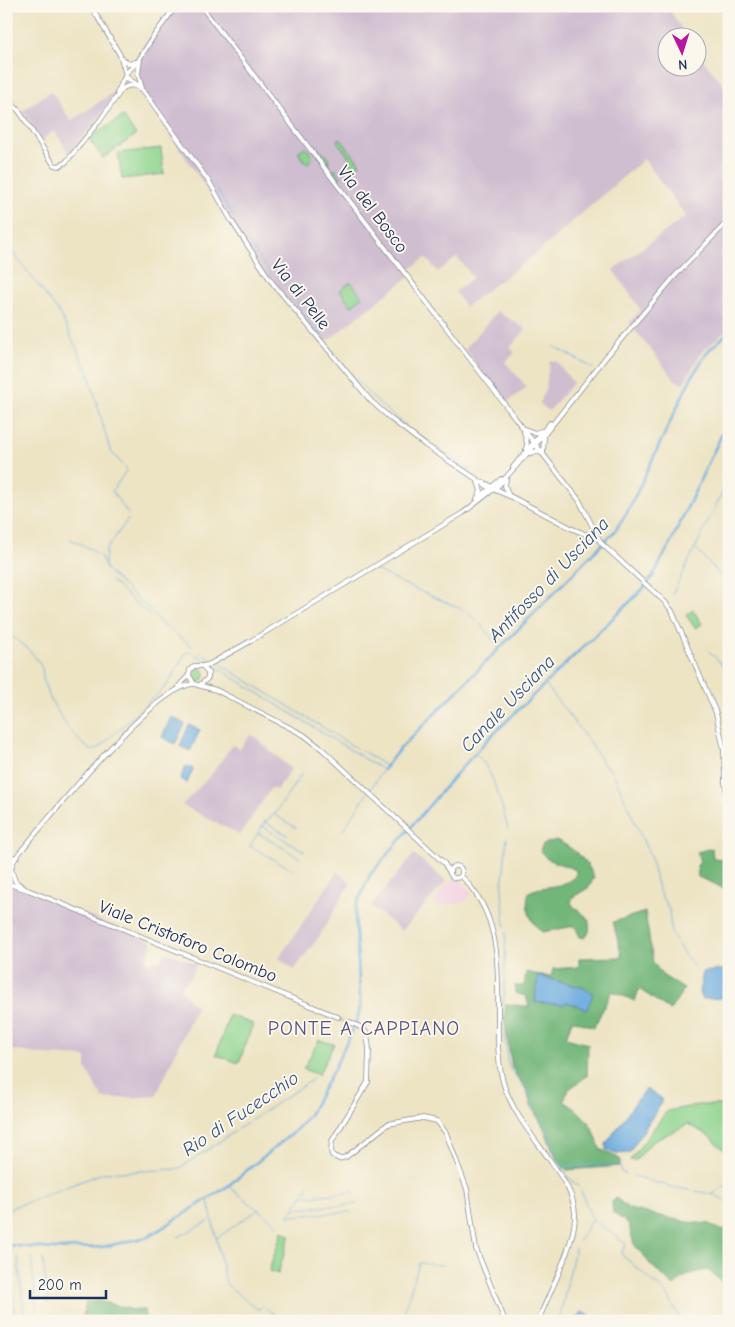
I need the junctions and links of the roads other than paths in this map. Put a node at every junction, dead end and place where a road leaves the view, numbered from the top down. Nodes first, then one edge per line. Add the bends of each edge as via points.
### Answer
1 (90, 6) edge
2 (176, 6) edge
3 (201, 6) edge
4 (142, 54) junction
5 (120, 55) junction
6 (125, 74) junction
7 (6, 91) edge
8 (144, 92) junction
9 (116, 97) junction
10 (13, 105) junction
11 (6, 109) edge
12 (729, 220) edge
13 (567, 405) junction
14 (523, 427) junction
15 (545, 429) junction
16 (544, 435) junction
17 (534, 444) junction
18 (526, 454) junction
19 (543, 454) junction
20 (508, 476) junction
21 (476, 479) junction
22 (493, 488) junction
23 (502, 494) junction
24 (510, 496) junction
25 (478, 499) junction
26 (597, 539) junction
27 (218, 660) junction
28 (203, 666) junction
29 (208, 673) junction
30 (189, 675) junction
31 (208, 678) junction
32 (194, 684) junction
33 (201, 684) junction
34 (175, 690) junction
35 (216, 690) junction
36 (729, 802) edge
37 (20, 852) junction
38 (444, 863) junction
39 (6, 866) edge
40 (454, 866) junction
41 (11, 869) junction
42 (450, 873) junction
43 (12, 876) junction
44 (461, 876) junction
45 (6, 882) edge
46 (28, 890) junction
47 (338, 1017) tunnel mouth
48 (350, 1022) tunnel mouth
49 (505, 1321) edge
50 (538, 1321) edge

1 - 5 street
2 - 4 street
3 - 14 street, Via del Bosco
4 - 5 street via 131,64
4 - 6 street
4 - 8 street, Via di Pelle via 138,69
5 - 6 street
6 - 8 street, Via di Pelle
6 - 9 street
7 - 10 street
8 - 9 street via 136,86 129,86
8 - 21 street, Via di Pelle via 210,183 271,281 371,401 390,419
9 - 10 street via 102,119 59,166 54,165
10 - 11 street
12 - 13 street via 674,277
13 - 15 street
13 - 16 street
14 - 15 street via 535,433
14 - 17 street, Via del Bosco
14 - 18 street
15 - 17 street
16 - 17 street
16 - 19 street
17 - 18 street
17 - 19 street, Via del Bosco
18 - 19 street
18 - 20 street
18 - 22 street
19 - 26 street, Via del Bosco via 579,500
20 - 22 street
20 - 24 street via 505,484
21 - 22 street, Via di Pelle
21 - 25 street via 481,491
22 - 23 street, Via di Pelle
22 - 24 street, Via di Pelle
22 - 25 street
23 - 24 street, Via di Pelle
23 - 25 street, Via di Pelle
24 - 26 street, Via di Pelle
25 - 27 street via 454,517
26 - 36 street, Via del Bosco via 672,611 716,713 724,750
27 - 28 street
27 - 29 street
28 - 29 street
28 - 30 street via 193,667
29 - 31 street
30 - 32 street
30 - 34 street
31 - 33 street
31 - 35 street
32 - 33 street
32 - 34 street
33 - 35 street
34 - 37 street via 116,742
35 - 38 street via 304,735
37 - 39 street
37 - 41 street
38 - 40 street
38 - 42 street
39 - 41 street
40 - 42 street
40 - 44 street via 462,868
41 - 43 street
42 - 44 street via 455,878
43 - 45 street
43 - 46 street, Viale Cristoforo Colombo
44 - 50 street via 485,908 494,934 499,1060 503,1083 573,1202 575,1222 571,1242
45 - 46 street, Viale Cristoforo Colombo
46 - 47 street, Viale Cristoforo Colombo
48 - 49 street via 366,1031 368,1036 368,1082 332,1141 332,1155 339,1159 346,1157 393,1122 423,1118 437,1121 446,1133 467,1190 476,1249

